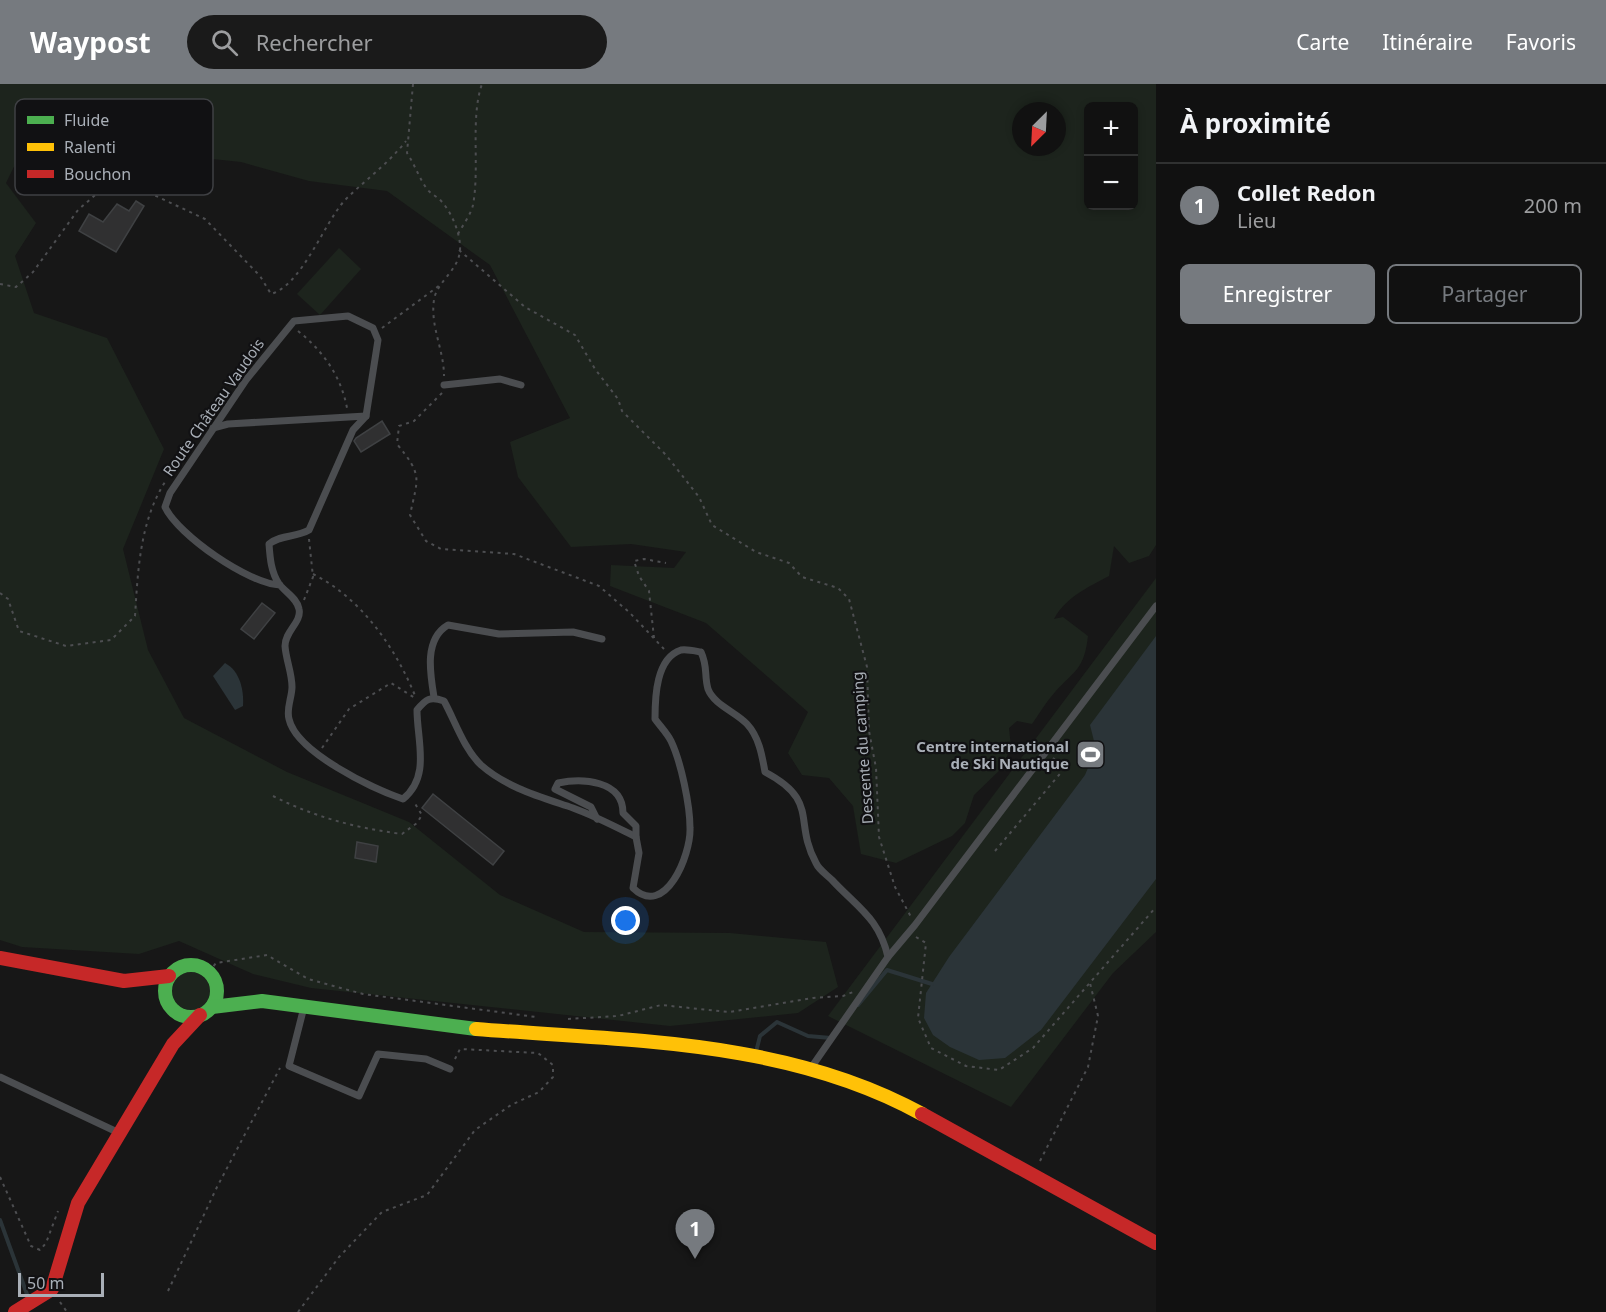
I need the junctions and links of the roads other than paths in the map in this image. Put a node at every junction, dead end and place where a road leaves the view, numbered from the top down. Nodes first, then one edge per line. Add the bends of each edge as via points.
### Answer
1 (444, 385) road end
2 (521, 385) dead end
3 (366, 416) junction
4 (213, 428) junction
5 (280, 585) junction
6 (1156, 606) edge
7 (602, 639) dead end
8 (434, 697) junction
9 (597, 819) junction
10 (636, 837) junction
11 (888, 957) junction
12 (0, 958) edge
13 (169, 976) junction
14 (212, 977) junction
15 (124, 981) junction
16 (262, 1001) junction
17 (170, 1006) junction
18 (304, 1007) junction
19 (206, 1011) junction
20 (173, 1044) junction
21 (811, 1067) junction
22 (450, 1069) road end
23 (0, 1077) edge
24 (118, 1132) junction
25 (1156, 1243) edge
26 (17, 1311) edge

1 - 2 lane via 500,379
3 - 4 lane
3 - 4 lane, Route Château Vaudois via 378,340 373,328 348,316 310,318 290,325
3 - 5 lane via 353,430 309,530 299,536 278,536 269,544
4 - 5 lane, Route Château Vaudois via 165,507 176,524 229,566 271,585
5 - 8 lane via 299,607 299,616 286,635 292,685 288,718 299,738 319,753 361,780 403,799 420,775 419,701
6 - 11 lane
7 - 8 lane via 573,632 499,633 448,625 439,631 434,643 430,669
8 - 9 lane via 444,701 480,764 540,798
9 - 10 lane
9 - 10 lane via 591,807 555,789 558,783 580,778 614,790 623,803 622,813 636,826
10 - 11 lane via 639,853 633,888 651,898 662,895 678,873 690,829 671,740 655,719 659,676 671,656 683,649 700,652 707,665 708,689 747,723 760,746 765,772 782,781 799,798 816,864 876,922
11 - 21 lane
12 - 15 main road
13 - 14 main road via 188,965 198,966
13 - 15 main road
13 - 17 main road via 165,987
14 - 16 main road
14 - 19 main road via 216,996
15 - 17 main road
16 - 18 main road
16 - 19 main road
17 - 19 main road via 182,1016
17 - 20 main road
18 - 21 main road via 477,1029 734,1051
18 - 22 lane via 289,1066 359,1096 378,1054 426,1059
19 - 20 main road
20 - 24 main road
21 - 25 main road via 902,1102
23 - 24 lane
24 - 26 main road via 78,1203 55,1282 46,1293

